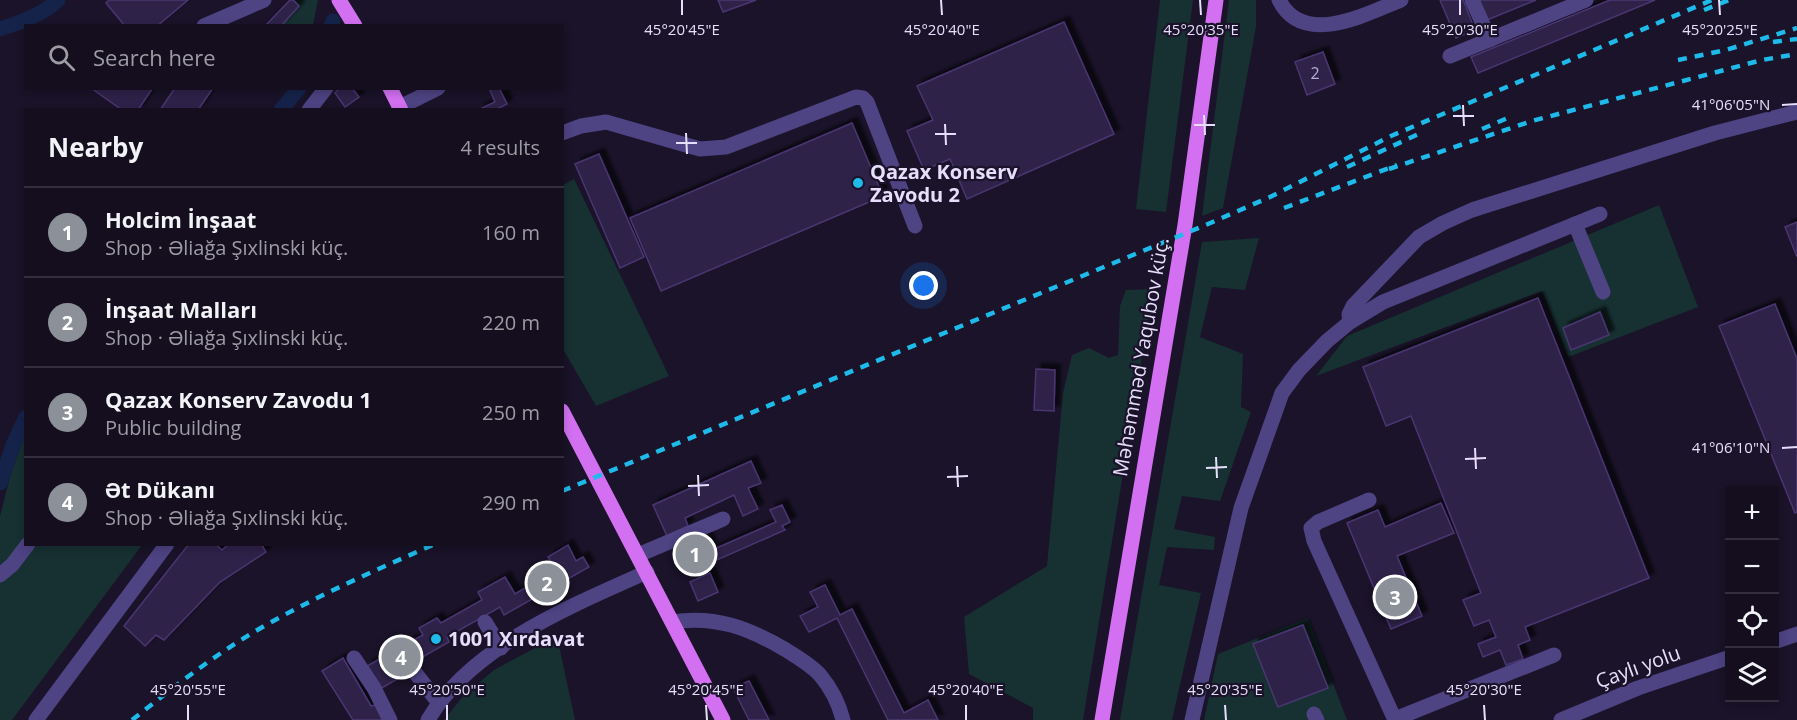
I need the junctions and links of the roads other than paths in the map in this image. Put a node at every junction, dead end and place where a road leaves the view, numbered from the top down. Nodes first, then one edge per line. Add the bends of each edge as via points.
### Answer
1 (264, 0) edge
2 (339, 0) edge
3 (1216, 0) edge
4 (1278, 0) edge
5 (1401, 0) edge
6 (1472, 0) edge
7 (1586, 0) edge
8 (209, 24) edge
9 (354, 24) edge
10 (1490, 40) junction
11 (1450, 56) dead end
12 (324, 90) edge
13 (391, 90) edge
14 (434, 90) edge
15 (311, 108) edge
16 (400, 108) edge
17 (1797, 112) edge
18 (564, 132) edge
19 (1600, 214) dead end
20 (1575, 224) junction
21 (915, 226) dead end
22 (1603, 292) dead end
23 (1350, 322) junction
24 (564, 415) edge
25 (1369, 500) dead end
26 (723, 519) dead end
27 (26, 546) edge
28 (165, 546) edge
29 (638, 555) junction
30 (647, 572) junction
31 (0, 575) edge
32 (485, 622) dead end
33 (672, 622) junction
34 (1797, 634) edge
35 (1779, 640) edge
36 (501, 648) junction
37 (1554, 655) dead end
38 (354, 658) dead end
39 (1725, 659) edge
40 (413, 670) dead end
41 (438, 702) junction
42 (1395, 719) edge
43 (36, 720) edge
44 (390, 720) edge
45 (428, 720) edge
46 (723, 720) edge
47 (843, 720) edge
48 (1102, 720) edge
49 (1192, 720) edge
50 (1561, 720) edge

1 - 8 street
2 - 9 main road
3 - 48 main road, Məhəmməd Yaqubov küç. via 1185,225
4 - 5 street via 1294,17 1328,26
6 - 10 street
7 - 10 street
10 - 11 street
12 - 15 street
13 - 16 main road
14 - 16 street
17 - 23 street via 1671,147 1472,210 1443,223 1419,237 1353,306 1348,314
18 - 21 street via 606,122 700,149 726,147 856,97 863,98
19 - 20 street
20 - 22 street
20 - 23 street via 1383,302
23 - 49 street via 1299,370 1282,393 1241,508
24 - 29 main road
25 - 42 street via 1311,528
26 - 29 street
27 - 31 street
28 - 43 street
29 - 30 main road
30 - 33 main road
30 - 36 street via 564,609
32 - 36 street
33 - 46 main road
33 - 47 street via 700,619 738,626 798,657 819,674 832,692
34 - 35 street
36 - 41 street
37 - 42 street
38 - 44 street
39 - 50 street, Çaylı yolu via 1638,688
40 - 41 street
41 - 45 street

